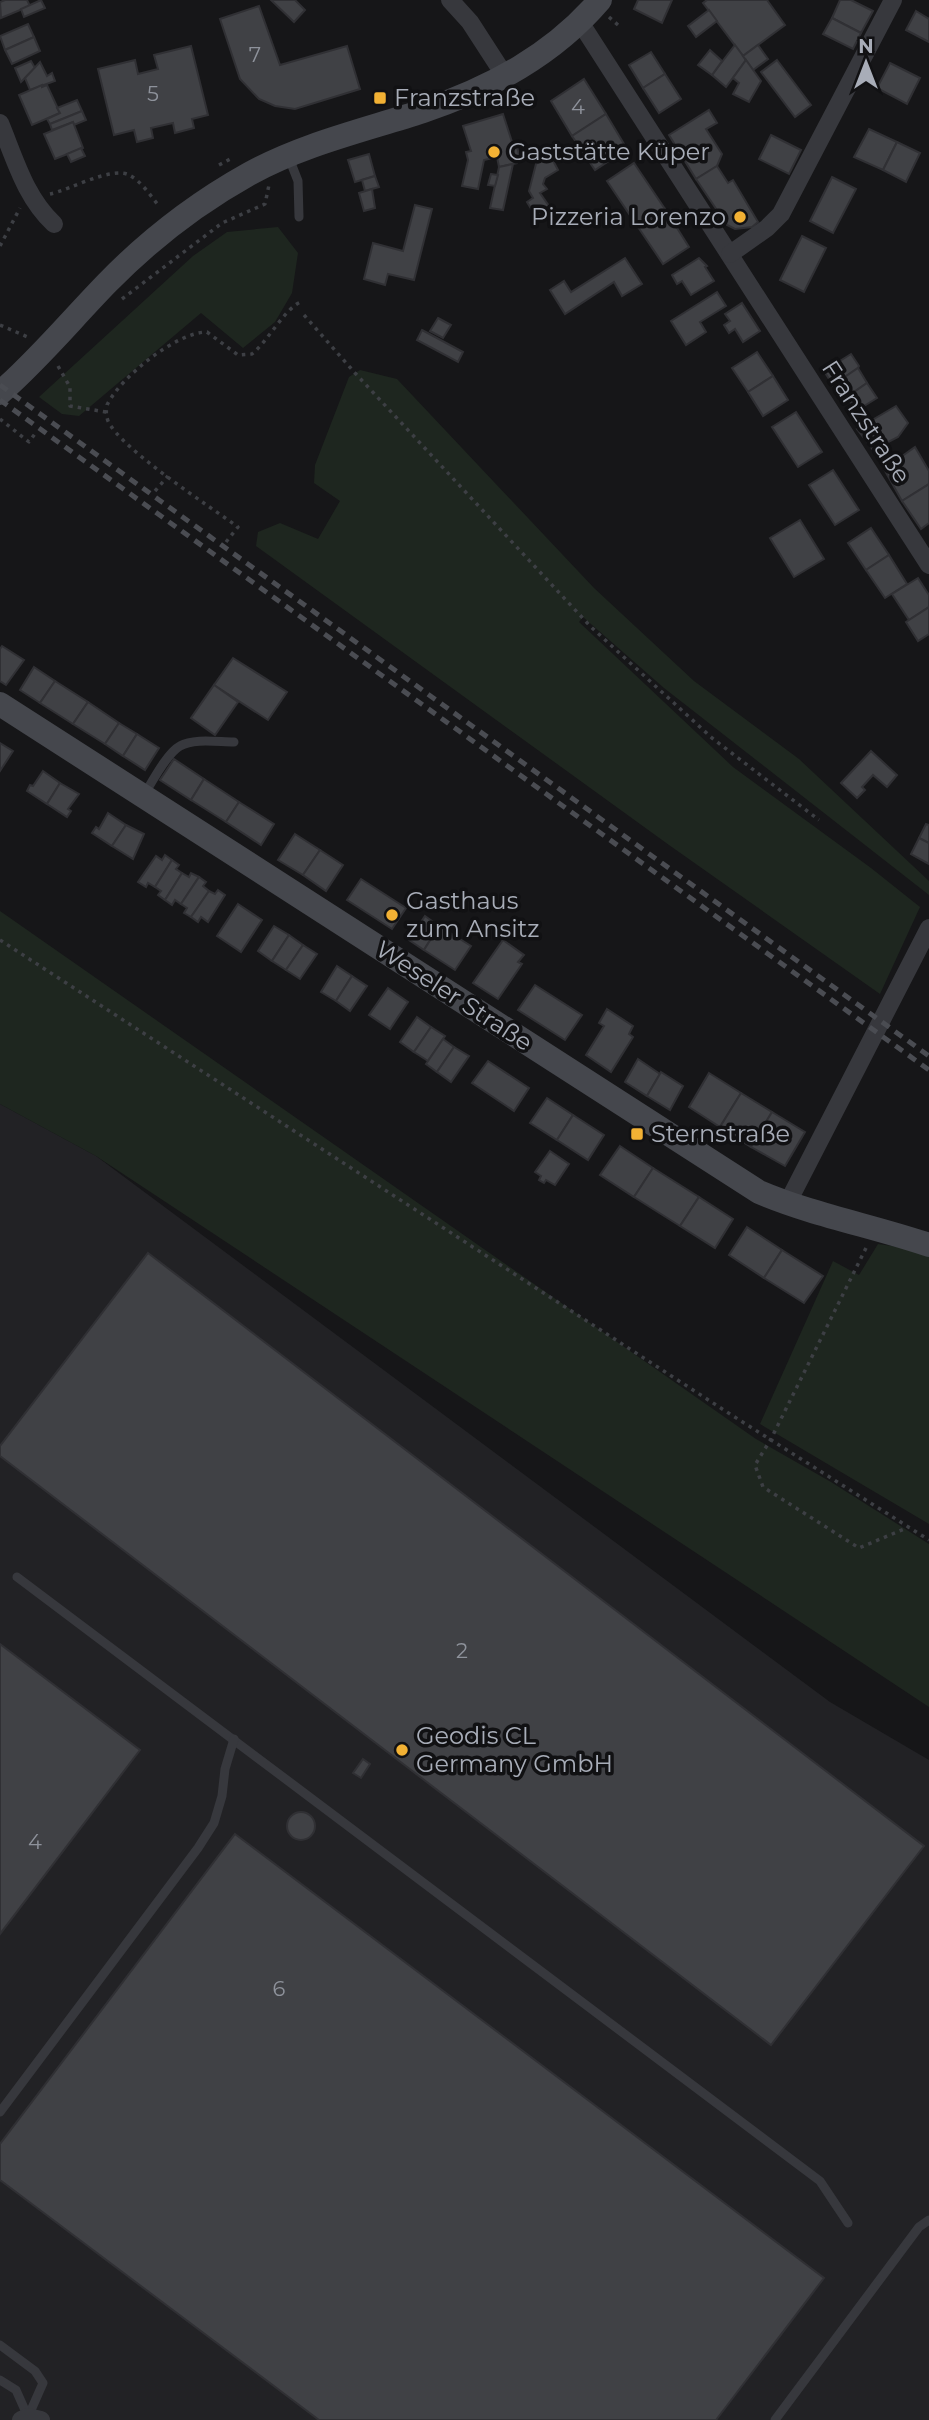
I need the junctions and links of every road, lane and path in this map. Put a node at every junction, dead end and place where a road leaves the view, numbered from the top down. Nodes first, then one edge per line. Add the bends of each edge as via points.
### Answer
1 (450, 0) edge
2 (600, 0) edge
3 (893, 0) edge
4 (580, 22) junction
5 (505, 76) junction
6 (0, 123) edge
7 (289, 156) junction
8 (261, 168) junction
9 (30, 196) junction
10 (159, 206) dead end
11 (299, 216) dead end
12 (54, 224) dead end
13 (0, 246) edge
14 (730, 254) junction
15 (301, 302) dead end
16 (115, 305) dead end
17 (304, 315) dead end
18 (0, 325) edge
19 (30, 338) dead end
20 (53, 371) dead end
21 (0, 393) edge
22 (106, 412) junction
23 (0, 419) edge
24 (37, 431) dead end
25 (168, 475) junction
26 (155, 491) dead end
27 (226, 542) dead end
28 (929, 565) edge
29 (0, 704) edge
30 (234, 742) dead end
31 (143, 797) junction
32 (819, 820) dead end
33 (929, 929) edge
34 (0, 940) edge
35 (787, 1204) junction
36 (876, 1227) junction
37 (929, 1245) edge
38 (771, 1439) junction
39 (909, 1527) junction
40 (929, 1540) edge
41 (17, 1577) dead end
42 (234, 1739) junction
43 (0, 2112) edge
44 (929, 2220) edge
45 (848, 2222) dead end
46 (0, 2345) edge
47 (0, 2380) edge
48 (30, 2419) edge
49 (775, 2420) edge

1 - 5 street
2 - 4 main road
3 - 14 street via 781,214
4 - 5 main road via 544,53
4 - 14 street, Franzstraße
5 - 7 main road via 434,107
6 - 9 street
7 - 8 main road
7 - 11 lane via 298,181
8 - 16 path via 269,186 265,204 222,223
8 - 21 main road via 202,202 158,236
9 - 10 path via 127,173
9 - 12 street
9 - 13 path
14 - 28 street, Franzstraße
15 - 22 path via 293,305 252,354 238,355 207,332 172,343 118,390
17 - 32 path via 591,626 712,737
18 - 19 path
20 - 22 path via 58,366 66,378 70,406
22 - 25 path via 124,441
23 - 24 path via 29,442
25 - 26 path
25 - 27 path via 238,527
29 - 31 main road, Weseler Straße
30 - 31 lane via 179,746
31 - 35 main road, Weseler Straße via 731,1175
33 - 35 street
34 - 38 path
35 - 36 main road, Weseler Straße
36 - 37 main road, Weseler Straße
36 - 38 path
38 - 39 path
38 - 39 path via 755,1465 763,1487 827,1528 859,1548
39 - 40 path
41 - 42 lane
42 - 43 lane via 214,1823
42 - 45 lane via 820,2181
44 - 49 lane via 919,2227
46 - 48 lane via 35,2371 43,2383
47 - 48 lane via 16,2390

